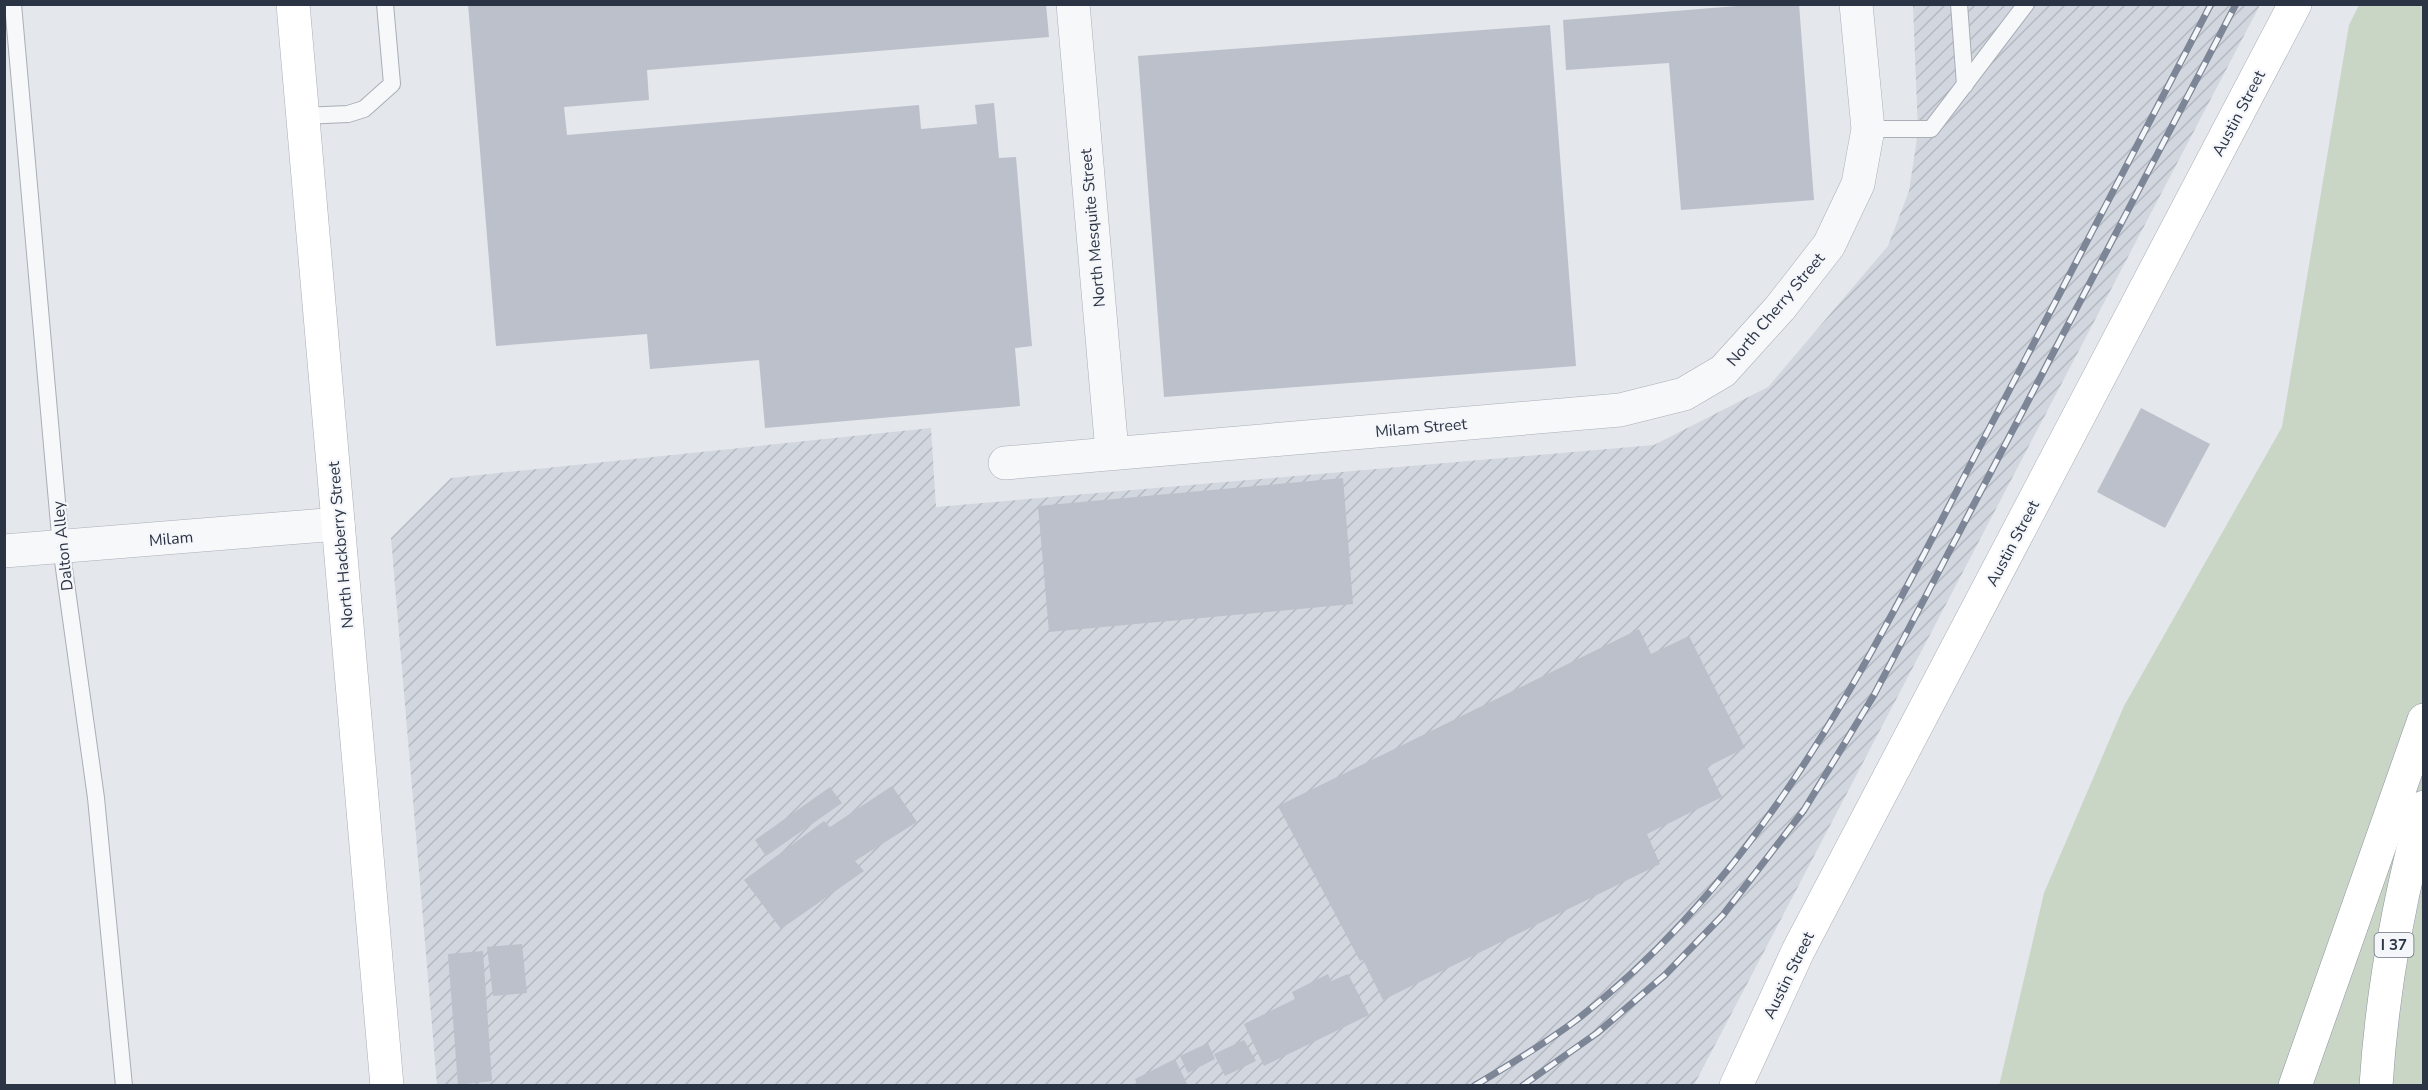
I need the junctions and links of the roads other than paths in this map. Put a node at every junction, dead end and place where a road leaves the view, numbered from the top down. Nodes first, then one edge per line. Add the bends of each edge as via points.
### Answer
1 (13, 4) edge
2 (293, 4) edge
3 (385, 4) edge
4 (1073, 4) edge
5 (1856, 4) edge
6 (1959, 4) edge
7 (2026, 4) edge
8 (2295, 4) edge
9 (1965, 85) junction
10 (302, 116) junction
11 (1868, 129) junction
12 (1723, 371) joint
13 (1112, 452) junction
14 (1005, 463) dead end
15 (338, 524) junction
16 (61, 547) junction
17 (4, 551) edge
18 (2424, 720) edge
19 (2424, 807) edge
20 (124, 1086) edge
21 (387, 1086) edge
22 (1736, 1086) edge
23 (2295, 1086) edge
24 (2376, 1086) edge

1 - 16 lane, Dalton Alley
2 - 10 main road, North Hackberry Street
3 - 10 lane via 392,84 364,109 348,114
4 - 13 street, North Mesquite Street
5 - 11 street, North Cherry Street
6 - 9 lane
7 - 9 lane
8 - 22 main road, Austin Street via 1798,951
9 - 11 lane via 1931,129
10 - 15 main road, North Hackberry Street
11 - 12 street, North Cherry Street via 1858,184 1829,245 1780,308
12 - 13 street, Milam Street via 1684,394 1620,410
13 - 14 street, Milam Street
15 - 16 street, Milam
15 - 21 main road, North Hackberry Street
16 - 17 street, Milam
16 - 20 lane, Dalton Alley via 96,798
18 - 23 main road
19 - 24 main road, I 37 via 2402,888

